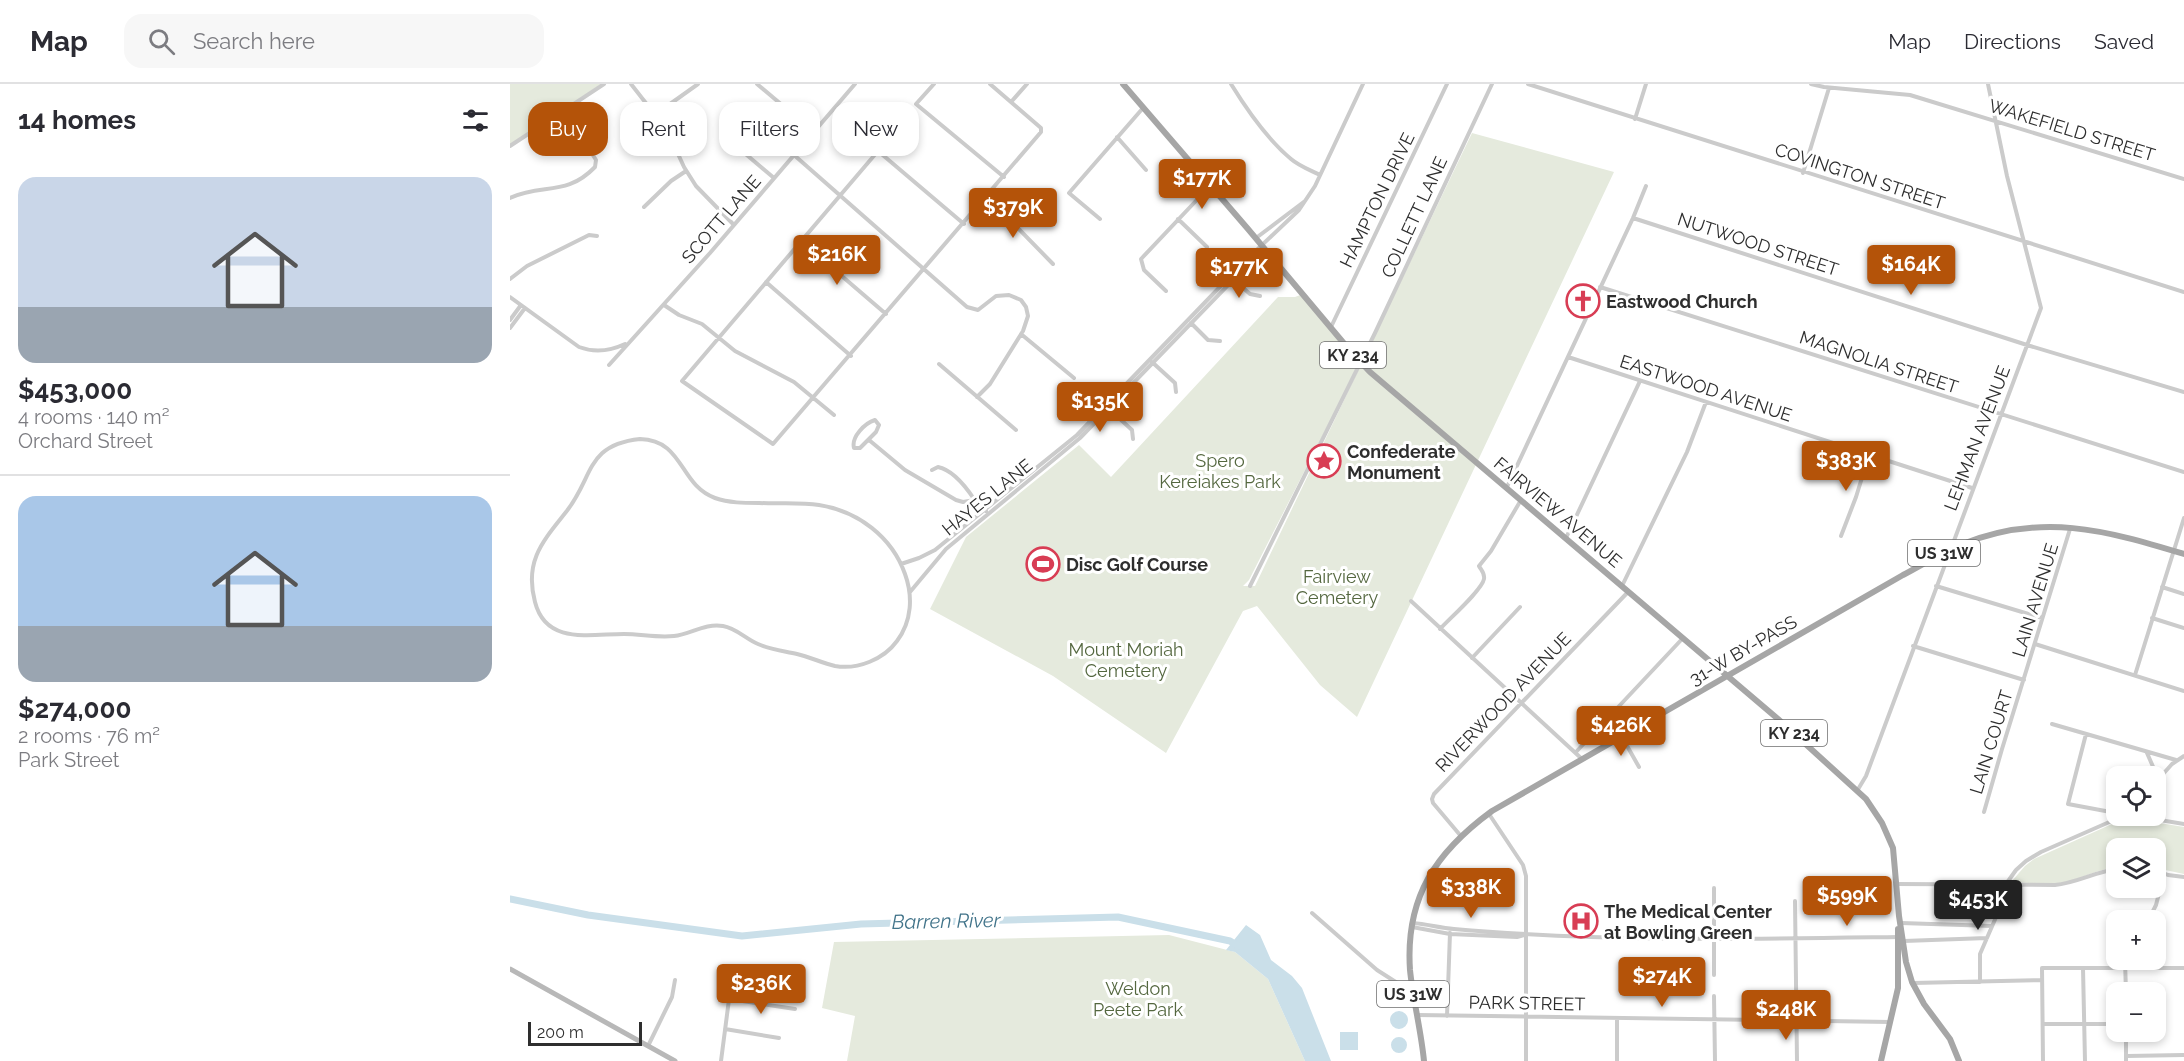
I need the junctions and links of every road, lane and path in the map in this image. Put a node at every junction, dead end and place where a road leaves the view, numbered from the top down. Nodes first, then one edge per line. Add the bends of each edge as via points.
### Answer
1 (604, 84) edge
2 (631, 84) edge
3 (698, 84) edge
4 (757, 84) edge
5 (768, 84) edge
6 (855, 84) edge
7 (934, 84) edge
8 (990, 84) edge
9 (1027, 84) edge
10 (1123, 84) edge
11 (1231, 84) edge
12 (1356, 84) edge
13 (1447, 84) edge
14 (1492, 84) edge
15 (1527, 84) edge
16 (1646, 84) edge
17 (1810, 84) edge
18 (1988, 84) edge
19 (1363, 85) edge
20 (1829, 88) junction
21 (764, 89) junction
22 (578, 102) edge
23 (646, 102) edge
24 (673, 102) edge
25 (779, 102) edge
26 (1011, 102) junction
27 (1143, 108) junction
28 (1635, 119) junction
29 (1995, 121) junction
30 (820, 124) edge
31 (528, 135) edge
32 (1117, 137) junction
33 (510, 146) edge
34 (593, 156) edge
35 (680, 156) edge
36 (748, 156) edge
37 (793, 156) edge
38 (795, 156) edge
39 (1146, 170) dead end
40 (687, 171) junction
41 (1803, 173) junction
42 (1320, 175) junction
43 (1004, 177) junction
44 (774, 178) junction
45 (2184, 179) edge
46 (1211, 186) junction
47 (1646, 186) dead end
48 (840, 195) junction
49 (510, 198) edge
50 (984, 200) junction
51 (1306, 200) junction
52 (644, 207) dead end
53 (1633, 218) junction
54 (1100, 219) dead end
55 (1178, 219) junction
56 (963, 224) junction
57 (734, 225) junction
58 (597, 236) dead end
59 (1256, 238) junction
60 (801, 241) junction
61 (2024, 242) junction
62 (1263, 246) junction
63 (1207, 247) dead end
64 (1053, 264) dead end
65 (924, 269) junction
66 (1232, 278) junction
67 (510, 279) edge
68 (766, 282) junction
69 (1600, 287) junction
70 (1166, 291) dead end
71 (2184, 292) edge
72 (1260, 296) dead end
73 (510, 297) edge
74 (664, 305) junction
75 (523, 307) junction
76 (886, 314) junction
77 (510, 320) edge
78 (1189, 322) junction
79 (510, 328) edge
80 (1330, 328) junction
81 (1021, 334) junction
82 (719, 338) junction
83 (1220, 341) dead end
84 (629, 343) junction
85 (2027, 345) junction
86 (851, 356) junction
87 (1568, 357) junction
88 (1151, 361) junction
89 (1360, 362) junction
90 (939, 364) dead end
91 (609, 365) dead end
92 (1074, 378) dead end
93 (1641, 381) junction
94 (1176, 392) dead end
95 (2184, 392) edge
96 (977, 397) junction
97 (814, 399) junction
98 (1706, 402) junction
99 (1107, 407) junction
100 (834, 415) dead end
101 (2001, 415) junction
102 (1016, 430) dead end
103 (1133, 439) dead end
104 (869, 440) junction
105 (1869, 455) junction
106 (932, 470) dead end
107 (2184, 472) edge
108 (1506, 488) junction
109 (1972, 488) junction
110 (975, 500) junction
111 (1521, 500) junction
112 (986, 512) junction
113 (2184, 518) edge
114 (2071, 527) junction
115 (1840, 536) dead end
116 (1565, 538) junction
117 (1949, 550) junction
118 (2174, 551) junction
119 (2184, 554) edge
120 (901, 564) junction
121 (1250, 586) dead end
122 (1622, 586) junction
123 (1936, 586) junction
124 (2162, 587) junction
125 (1628, 591) junction
126 (910, 592) junction
127 (2184, 594) edge
128 (1411, 601) dead end
129 (1520, 607) dead end
130 (2043, 618) junction
131 (2152, 618) junction
132 (1440, 628) junction
133 (2184, 628) edge
134 (1683, 638) junction
135 (2035, 644) junction
136 (1913, 646) junction
137 (1472, 658) junction
138 (2135, 675) junction
139 (1728, 677) junction
140 (2024, 680) junction
141 (2184, 691) edge
142 (1521, 703) junction
143 (2052, 724) dead end
144 (2086, 734) junction
145 (1622, 737) junction
146 (1576, 752) junction
147 (2147, 753) junction
148 (2184, 756) edge
149 (1582, 759) junction
150 (2176, 760) junction
151 (2152, 766) edge
152 (1639, 768) dead end
153 (2166, 771) edge
154 (1857, 790) junction
155 (2106, 811) edge
156 (1984, 812) dead end
157 (1488, 813) junction
158 (2166, 820) edge
159 (2106, 823) edge
160 (2184, 824) edge
161 (1460, 835) junction
162 (2106, 871) edge
163 (2166, 874) edge
164 (2184, 877) edge
165 (1896, 884) junction
166 (2006, 884) junction
167 (1714, 888) dead end
168 (1795, 901) dead end
169 (1312, 913) dead end
170 (1899, 920) junction
171 (1412, 925) junction
172 (1992, 926) junction
173 (1450, 931) junction
174 (1527, 934) junction
175 (1714, 938) junction
176 (1795, 938) junction
177 (1987, 938) junction
178 (1901, 939) junction
179 (2083, 968) junction
180 (2106, 968) edge
181 (2166, 968) edge
182 (2184, 968) edge
183 (510, 969) edge
184 (1714, 975) dead end
185 (675, 980) dead end
186 (2041, 980) junction
187 (1980, 982) junction
188 (1912, 983) junction
189 (731, 984) dead end
190 (1413, 993) junction
191 (1714, 996) dead end
192 (729, 999) junction
193 (795, 1009) dead end
194 (1417, 1015) junction
195 (1447, 1016) junction
196 (1526, 1016) junction
197 (1617, 1018) junction
198 (1714, 1019) junction
199 (1797, 1021) junction
200 (1890, 1022) junction
201 (2043, 1024) junction
202 (2084, 1024) junction
203 (2106, 1024) edge
204 (725, 1029) junction
205 (779, 1038) dead end
206 (2126, 1042) edge
207 (648, 1046) junction
208 (2184, 1055) edge
209 (2127, 1058) edge
210 (2173, 1058) edge
211 (675, 1061) edge
212 (721, 1061) edge
213 (1424, 1061) edge
214 (1526, 1061) edge
215 (1617, 1061) edge
216 (1715, 1061) edge
217 (1797, 1061) edge
218 (1881, 1061) edge
219 (1959, 1061) edge
220 (2043, 1061) edge
221 (2085, 1061) edge

1 - 22 street
2 - 23 street
3 - 24 street
4 - 21 street
5 - 21 street
6 - 30 street, SCOTT LANE
7 - 43 street via 916,104
8 - 26 street
9 - 26 street
10 - 27 main road, FAIRVIEW AVENUE / KY 234
11 - 42 street via 1284,153
12 - 19 street
13 - 80 street, HAMPTON DRIVE
14 - 89 street, COLLETT LANE
15 - 28 street, COVINGTON STREET
16 - 28 street
17 - 20 street, WAKEFIELD STREET
18 - 29 street, LEHMAN AVENUE
19 - 42 street
20 - 29 street, WAKEFIELD STREET via 1910,95
20 - 41 street
21 - 25 street
26 - 43 street via 1041,128
27 - 32 street
27 - 46 main road, FAIRVIEW AVENUE / KY 234
28 - 41 street, COVINGTON STREET
29 - 45 street, WAKEFIELD STREET
29 - 61 street, LEHMAN AVENUE
31 - 33 street
32 - 39 street
32 - 54 street via 1069,193
34 - 49 street via 595,167 574,184
35 - 40 street
36 - 44 street
37 - 44 street, SCOTT LANE
38 - 48 street
40 - 52 street
40 - 57 street via 704,196
41 - 61 street, COVINGTON STREET
42 - 51 street
43 - 50 street
44 - 57 street, SCOTT LANE
46 - 55 street
46 - 59 main road, FAIRVIEW AVENUE / KY 234
47 - 53 street
48 - 56 street via 878,151
48 - 60 street
48 - 65 street
50 - 56 street
50 - 64 street via 1006,216
51 - 59 street
51 - 62 street, HAYES LANE
53 - 69 street
53 - 85 street, NUTWOOD STREET
55 - 63 street
55 - 70 street via 1141,259 1144,270
56 - 65 street
57 - 74 street, SCOTT LANE
58 - 67 street via 589,235 527,266
59 - 62 main road, FAIRVIEW AVENUE / KY 234
60 - 68 street
60 - 76 street
61 - 71 street, COVINGTON STREET
61 - 85 street, LEHMAN AVENUE via 2041,308
62 - 66 street, HAYES LANE
62 - 80 main road, FAIRVIEW AVENUE / KY 234
65 - 76 street
65 - 81 street via 972,310 981,309 1000,295 1017,297 1028,313
66 - 72 street via 1250,294
66 - 78 street, HAYES LANE
68 - 82 street
68 - 86 street
69 - 87 street
69 - 101 street, MAGNOLIA STREET
73 - 75 street
74 - 82 street via 702,324
74 - 84 street, SCOTT LANE
75 - 77 street
75 - 79 street
75 - 84 street via 584,349 603,351
76 - 86 street
78 - 83 street via 1208,340
78 - 88 street, HAYES LANE
80 - 89 main road, FAIRVIEW AVENUE / KY 234
81 - 92 street
81 - 96 street via 990,384
82 - 97 street via 735,351 794,382
82 - 97 street via 682,381 773,444
84 - 91 street, SCOTT LANE
85 - 95 street, NUTWOOD STREET
85 - 101 street, LEHMAN AVENUE
86 - 97 street
87 - 93 street, EASTWOOD AVENUE
87 - 108 street
88 - 94 street via 1175,383
88 - 99 street, HAYES LANE
89 - 108 main road, FAIRVIEW AVENUE / KY 234
89 - 121 street, COLLETT LANE
90 - 96 street
93 - 98 street, EASTWOOD AVENUE
93 - 116 street
96 - 102 street
97 - 100 street
98 - 105 street, EASTWOOD AVENUE
98 - 122 street via 1687,452
99 - 103 street via 1132,430
99 - 112 street, HAYES LANE via 1077,442
101 - 107 street, MAGNOLIA STREET
101 - 109 street, LEHMAN AVENUE
104 - 104 street via 859,448 853,446 860,432 876,420 879,428
104 - 110 street via 905,470 956,500
105 - 109 street, EASTWOOD AVENUE
105 - 115 street
106 - 110 street via 945,469 967,487
108 - 111 main road, FAIRVIEW AVENUE / KY 234
109 - 117 street, LEHMAN AVENUE
110 - 112 street
111 - 116 main road, FAIRVIEW AVENUE / KY 234
111 - 132 street via 1491,551 1480,562 1484,581
112 - 120 street, HAYES LANE via 932,552
112 - 126 street, HAYES LANE via 942,552
113 - 118 street
114 - 117 main road, 31-W BY-PASS / US 31W via 2008,531
114 - 118 main road, 31-W BY-PASS / US 31W via 2107,532
114 - 130 street, LAIN AVENUE
116 - 122 main road, FAIRVIEW AVENUE / KY 234
117 - 123 street, LEHMAN AVENUE
117 - 139 main road, 31-W BY-PASS / US 31W
118 - 119 main road, 31-W BY-PASS / US 31W
118 - 124 street
120 - 126 street
120 - 126 street via 881,536 852,515 822,506 733,502 711,497 694,485 666,446 640,439 609,448 595,460 574,501 537,550 533,592 542,618 557,631 569,635 673,636 722,626 767,647 846,666 872,661 896,643 908,621
122 - 125 main road, FAIRVIEW AVENUE / KY 234
123 - 130 street
123 - 136 street, LEHMAN AVENUE
124 - 127 street
124 - 131 street
125 - 134 main road, FAIRVIEW AVENUE / KY 234
125 - 142 street, RIVERWOOD AVENUE
128 - 132 street
129 - 137 street
130 - 135 street, LAIN AVENUE
131 - 133 street
131 - 138 street
132 - 137 street
134 - 139 main road, FAIRVIEW AVENUE / KY 234
134 - 146 street
135 - 138 street
135 - 140 street, LAIN AVENUE
136 - 140 street
136 - 154 street, LEHMAN AVENUE via 1866,776
137 - 142 street
138 - 141 street
139 - 145 main road, 31-W BY-PASS / US 31W
139 - 154 main road, FAIRVIEW AVENUE / KY 234
140 - 156 street, LAIN COURT
142 - 146 street
142 - 161 street, RIVERWOOD AVENUE via 1433,796 1434,805
143 - 144 street
144 - 147 street
144 - 155 street via 2068,805
145 - 149 main road, 31-W BY-PASS / US 31W
145 - 152 street
146 - 149 street
147 - 150 street
147 - 151 street
148 - 150 street
149 - 157 main road, 31-W BY-PASS / US 31W
150 - 153 street
154 - 165 main road, FAIRVIEW AVENUE / KY 234 via 1890,839
157 - 161 main road, 31-W BY-PASS / US 31W
157 - 174 street via 1525,868
158 - 160 street
159 - 166 street via 2031,858
161 - 171 main road, 31-W BY-PASS / US 31W via 1431,874
162 - 166 street via 2059,885
163 - 164 street
165 - 166 street
165 - 170 main road, FAIRVIEW AVENUE / KY 234
166 - 172 street
167 - 175 street
168 - 176 street
169 - 190 street via 1377,970
170 - 172 street
170 - 178 main road, FAIRVIEW AVENUE / KY 234
171 - 173 street
171 - 190 main road, 31-W BY-PASS / US 31W
172 - 177 street
173 - 174 street via 1517,937
173 - 195 street
174 - 175 street
174 - 196 street
175 - 176 street
175 - 184 street
176 - 178 street
176 - 199 street
177 - 178 street
177 - 187 street via 1980,954
178 - 188 main road, FAIRVIEW AVENUE / KY 234
178 - 200 main road, KY 234 via 1899,978
179 - 180 street
179 - 186 street via 2044,968
179 - 202 street
181 - 182 street
183 - 207 street
185 - 207 street via 672,997
186 - 187 street
186 - 201 street
187 - 188 street
188 - 219 main road, KY 234 via 1950,1039
189 - 192 street
190 - 194 main road, 31-W BY-PASS / US 31W
191 - 198 street
192 - 193 street
192 - 204 street
194 - 195 street, PARK STREET
194 - 213 main road, 31-W BY-PASS / US 31W
195 - 196 street, PARK STREET
196 - 197 street, PARK STREET
196 - 214 street
197 - 198 street, PARK STREET
197 - 215 street
198 - 199 street, PARK STREET
198 - 216 street
199 - 200 street, PARK STREET
199 - 217 street
200 - 218 main road, KY 234
201 - 202 street
201 - 220 street
202 - 203 street
202 - 221 street
204 - 205 street
204 - 212 street
206 - 209 street
207 - 211 street
208 - 210 street
209 - 210 street

